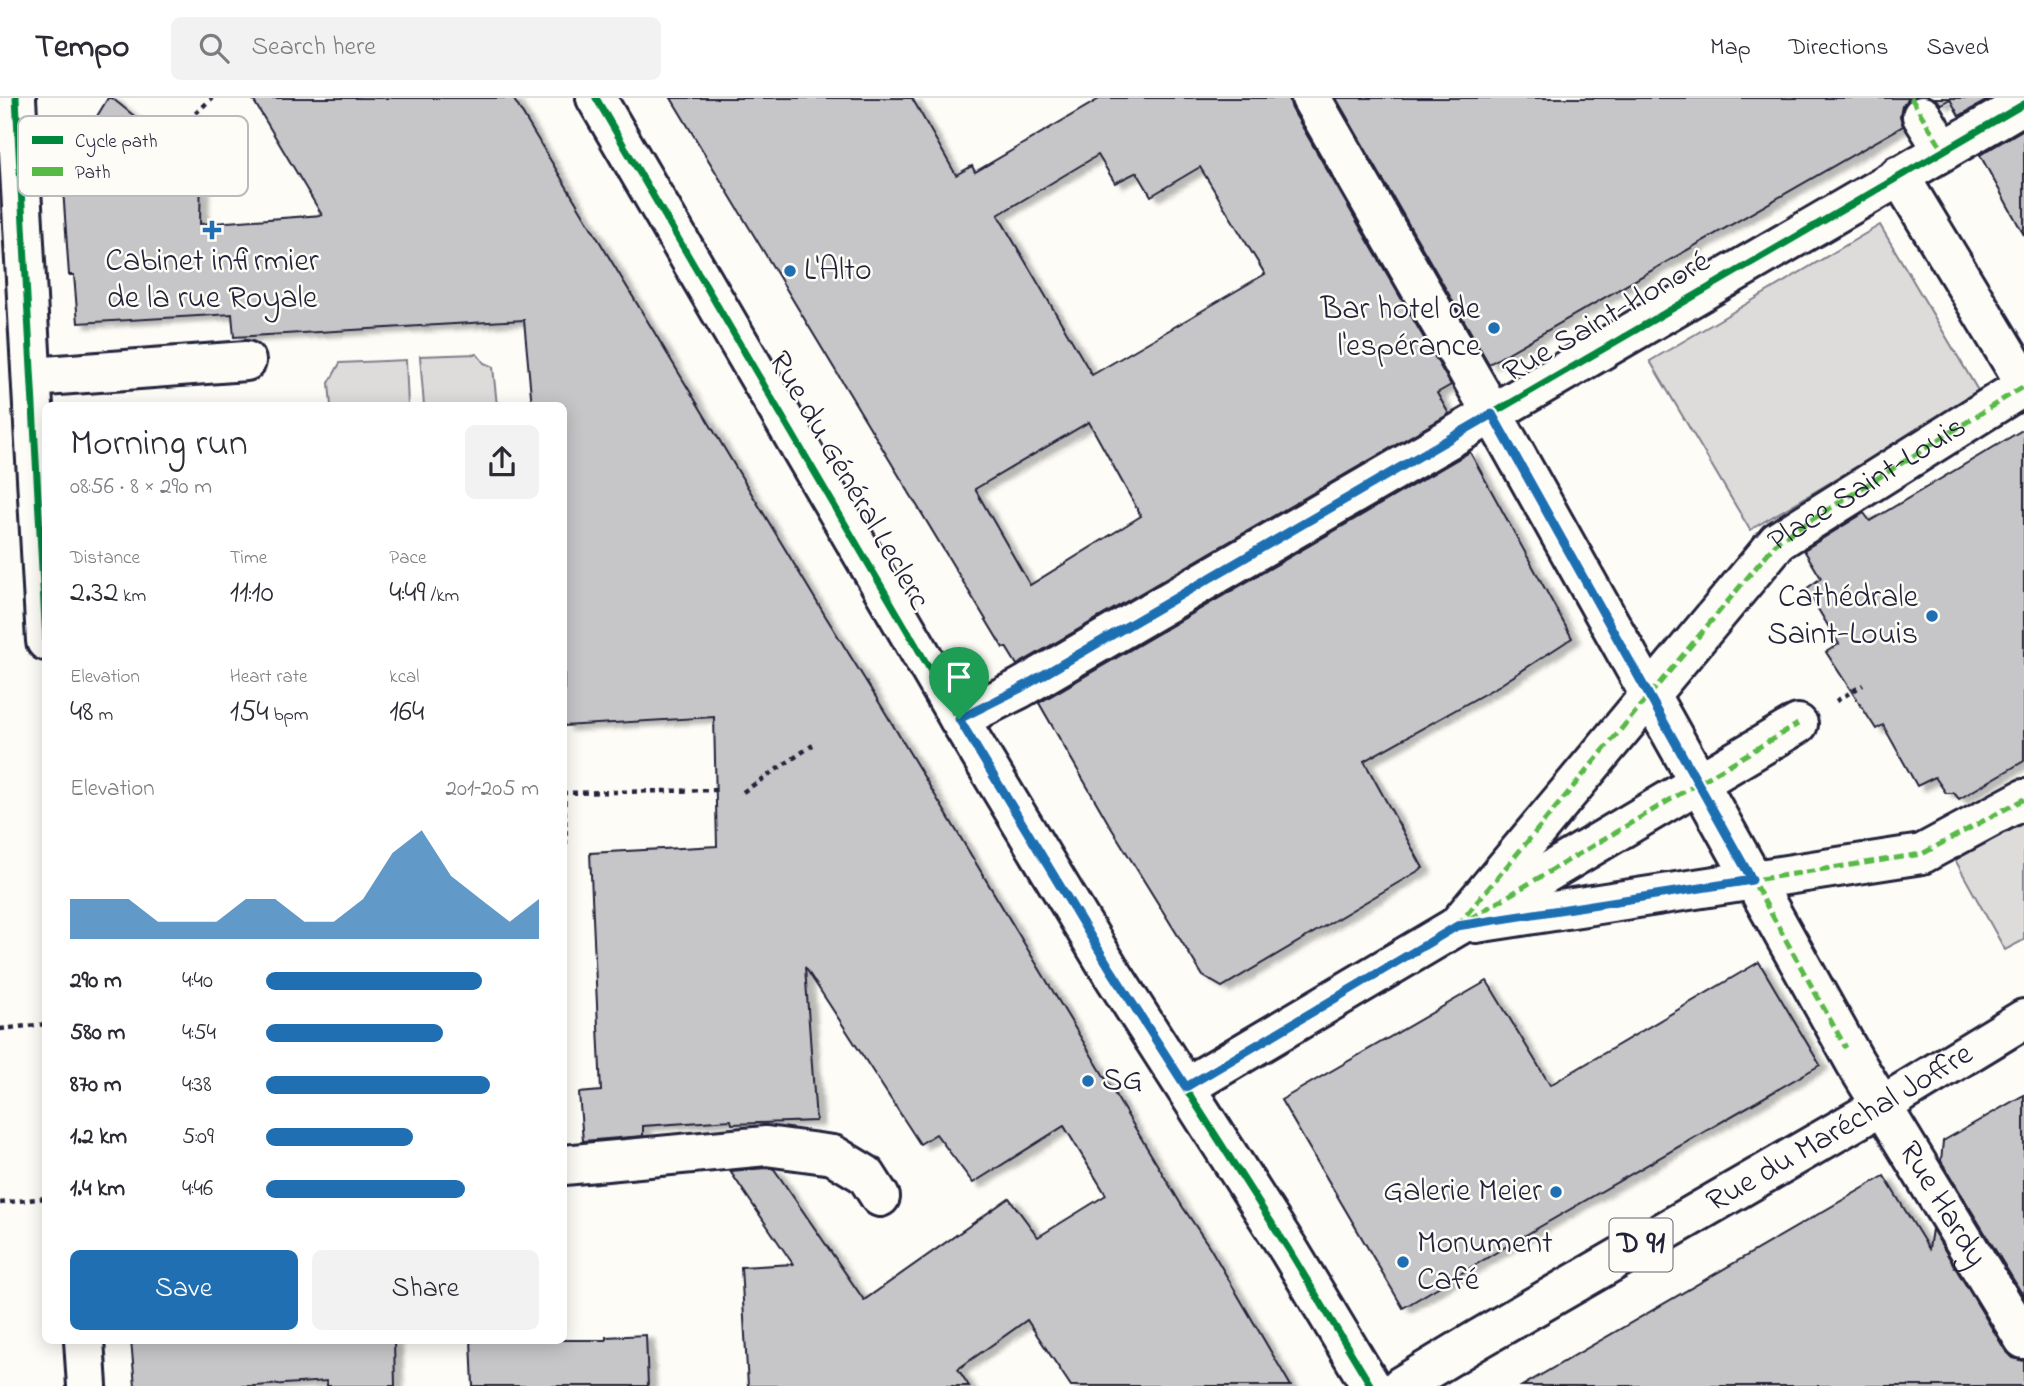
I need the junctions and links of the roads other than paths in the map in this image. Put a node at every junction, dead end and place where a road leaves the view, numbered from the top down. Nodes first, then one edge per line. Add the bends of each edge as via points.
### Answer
1 (16, 98) edge
2 (596, 98) edge
3 (1311, 98) edge
4 (2024, 104) edge
5 (1922, 116) dead end
6 (18, 133) edge
7 (1943, 150) junction
8 (1899, 175) junction
9 (22, 196) edge
10 (246, 361) dead end
11 (32, 377) junction
12 (2024, 384) edge
13 (1500, 428) junction
14 (42, 560) edge
15 (1650, 695) junction
16 (959, 719) junction
17 (1798, 724) dead end
18 (1698, 783) junction
19 (2024, 799) edge
20 (1752, 880) junction
21 (1457, 926) junction
22 (2024, 1018) edge
23 (1186, 1087) junction
24 (1881, 1106) junction
25 (567, 1165) edge
26 (880, 1197) dead end
27 (2024, 1339) edge
28 (84, 1344) edge
29 (87, 1386) edge
30 (1371, 1386) edge
31 (1401, 1386) edge

1 - 6 street
2 - 16 street, Rue du Général Leclerc
3 - 13 street, Rue Hardy
4 - 7 street, Rue Saint-Honoré
5 - 7 street
7 - 8 street, Rue Saint-Honoré
8 - 12 street, Place Saint-Louis
8 - 13 street, Rue Saint-Honoré
9 - 11 street
10 - 11 street
11 - 14 street
12 - 15 street, Place Saint-Louis via 1779,541
13 - 15 street, Rue Hardy
13 - 16 street, Rue Saint-Honoré
15 - 18 street, Rue Hardy
15 - 21 street, Place Saint-Louis
16 - 23 street, Rue du Général Leclerc
17 - 18 street
18 - 20 street, Rue Hardy
18 - 21 street
19 - 20 street via 1922,854
20 - 21 street
20 - 24 street, Rue Hardy
21 - 23 street
22 - 24 street, Rue du Maréchal Joffre / D 91
23 - 30 street, Rue du Général Leclerc
24 - 27 street, Rue Hardy
24 - 31 street, Rue du Maréchal Joffre / D 91
25 - 26 street via 766,1146 833,1155 866,1175
28 - 29 street

